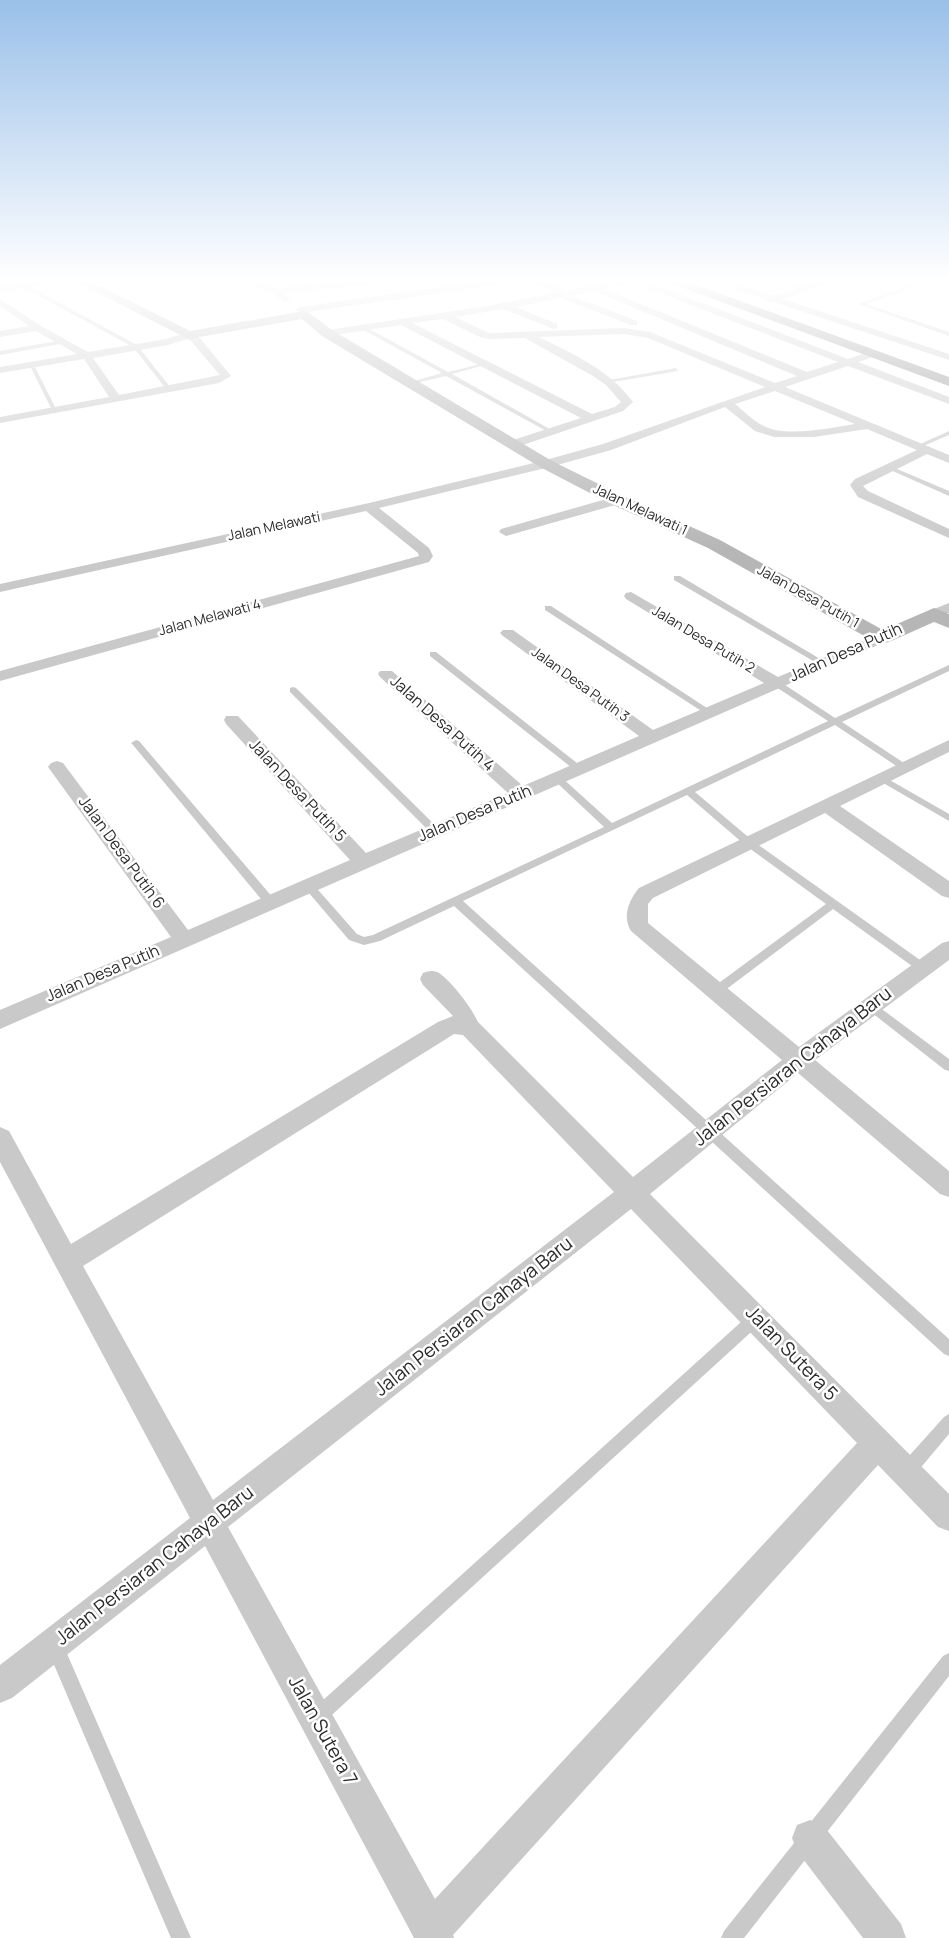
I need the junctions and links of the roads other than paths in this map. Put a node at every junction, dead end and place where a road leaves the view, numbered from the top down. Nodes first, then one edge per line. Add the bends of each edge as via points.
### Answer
1 (34, 369) edge
2 (96, 369) edge
3 (154, 369) edge
4 (221, 369) edge
5 (390, 369) edge
6 (438, 369) edge
7 (463, 369) edge
8 (495, 369) edge
9 (587, 369) edge
10 (735, 369) edge
11 (791, 369) edge
12 (826, 369) edge
13 (866, 369) edge
14 (914, 369) edge
15 (676, 370) dead end
16 (446, 374) junction
17 (807, 376) junction
18 (607, 381) junction
19 (949, 382) edge
20 (413, 383) junction
21 (775, 386) junction
22 (169, 389) junction
23 (116, 399) junction
24 (949, 401) edge
25 (727, 403) junction
26 (56, 410) junction
27 (597, 416) junction
28 (1, 418) edge
29 (870, 426) junction
30 (552, 432) junction
31 (949, 433) edge
32 (514, 444) junction
33 (923, 448) junction
34 (949, 459) edge
35 (546, 464) junction
36 (888, 467) junction
37 (949, 494) edge
38 (616, 500) junction
39 (369, 506) junction
40 (506, 532) dead end
41 (949, 534) edge
42 (734, 556) joint
43 (676, 578) dead end
44 (0, 588) edge
45 (631, 596) dead end
46 (548, 608) dead end
47 (944, 614) edge
48 (508, 633) dead end
49 (882, 638) junction
50 (433, 654) dead end
51 (823, 663) junction
52 (949, 668) edge
53 (386, 674) dead end
54 (0, 676) edge
55 (776, 684) junction
56 (293, 690) dead end
57 (709, 712) junction
58 (232, 720) dead end
59 (834, 722) junction
60 (651, 737) junction
61 (136, 743) dead end
62 (949, 745) edge
63 (57, 767) dead end
64 (904, 767) junction
65 (579, 769) junction
66 (557, 778) junction
67 (881, 778) junction
68 (688, 791) junction
69 (521, 794) junction
70 (826, 805) junction
71 (949, 818) edge
72 (612, 828) junction
73 (435, 831) junction
74 (749, 843) junction
75 (363, 862) junction
76 (308, 886) junction
77 (949, 891) edge
78 (456, 901) junction
79 (270, 902) junction
80 (834, 903) junction
81 (184, 939) junction
82 (949, 949) edge
83 (923, 968) junction
84 (431, 979) dead end
85 (716, 991) junction
86 (871, 1006) junction
87 (0, 1020) edge
88 (469, 1027) junction
89 (798, 1060) junction
90 (949, 1066) edge
91 (709, 1131) junction
92 (0, 1138) edge
93 (949, 1186) edge
94 (633, 1192) junction
95 (66, 1261) junction
96 (756, 1318) junction
97 (949, 1349) edge
98 (949, 1422) edge
99 (878, 1443) junction
100 (906, 1472) junction
101 (949, 1516) edge
102 (209, 1524) junction
103 (54, 1644) junction
104 (949, 1662) edge
105 (0, 1686) edge
106 (315, 1719) junction
107 (810, 1838) junction
108 (433, 1935) edge
109 (181, 1938) edge
110 (731, 1938) edge
111 (887, 1938) edge

1 - 26 lane
2 - 23 street
3 - 22 lane
4 - 22 street via 225,377 219,380
5 - 20 street, Jalan Melawati 1
6 - 16 lane
7 - 16 lane
8 - 27 street
9 - 18 street
10 - 21 street
11 - 17 street
12 - 17 street, Jalan Melawati
13 - 24 street
14 - 19 highway
15 - 18 lane
16 - 20 lane
16 - 30 lane
17 - 21 street, Jalan Melawati
18 - 27 street via 627,402 625,406
20 - 32 street, Jalan Melawati 1
21 - 25 street, Jalan Melawati
21 - 29 street
22 - 23 street
23 - 26 street
25 - 29 street via 757,427 771,433
25 - 35 street, Jalan Melawati via 607,447
26 - 28 street
27 - 30 street
29 - 33 street
30 - 32 street
31 - 33 lane
32 - 35 street, Jalan Melawati 1
33 - 34 street
33 - 36 street
35 - 38 street, Jalan Melawati 1
35 - 39 street, Jalan Melawati
36 - 37 lane
36 - 41 street via 859,482 856,485 858,489
38 - 40 street
38 - 42 street, Jalan Melawati 1
39 - 44 street, Jalan Melawati
39 - 54 street, Jalan Melawati 4 via 426,556 420,561
42 - 49 street, Jalan Desa Putih 1
43 - 51 lane
45 - 55 street, Jalan Desa Putih 2
46 - 57 lane
47 - 49 street, Jalan Desa Putih
48 - 60 street, Jalan Desa Putih 3
49 - 51 street, Jalan Desa Putih
50 - 65 lane
51 - 55 street, Jalan Desa Putih
52 - 59 lane
53 - 69 street, Jalan Desa Putih 4
55 - 57 street, Jalan Desa Putih
55 - 59 lane
56 - 73 lane
57 - 60 street, Jalan Desa Putih
58 - 75 street, Jalan Desa Putih 5
59 - 64 lane
59 - 68 lane
60 - 65 street, Jalan Desa Putih
61 - 79 lane
62 - 64 street
63 - 81 street, Jalan Desa Putih 6
64 - 67 street
65 - 66 street, Jalan Desa Putih
66 - 69 street, Jalan Desa Putih
66 - 72 lane
67 - 70 street
67 - 71 lane
68 - 72 lane
68 - 74 lane
69 - 73 street, Jalan Desa Putih
70 - 74 street
70 - 77 street
72 - 78 lane
73 - 75 street, Jalan Desa Putih
74 - 80 lane
74 - 85 street via 646,894 638,903 638,926
75 - 76 street, Jalan Desa Putih
76 - 78 lane via 353,937 364,940 388,933
76 - 79 street, Jalan Desa Putih
78 - 91 lane
79 - 81 street, Jalan Desa Putih
80 - 83 lane
80 - 85 lane
81 - 87 street, Jalan Desa Putih
82 - 83 street, Jalan Persiaran Cahaya Baru
83 - 86 street, Jalan Persiaran Cahaya Baru
84 - 88 street, Jalan Sutera 5 via 463,1012
85 - 89 street
86 - 89 street, Jalan Persiaran Cahaya Baru
86 - 90 lane
88 - 94 street, Jalan Sutera 5
88 - 95 street via 453,1025 446,1028
89 - 91 street, Jalan Persiaran Cahaya Baru
89 - 93 street
91 - 94 street, Jalan Persiaran Cahaya Baru
91 - 97 lane
92 - 95 street, Jalan Sutera 7
94 - 96 street, Jalan Sutera 5
94 - 102 street, Jalan Persiaran Cahaya Baru
95 - 102 street, Jalan Sutera 7
96 - 99 street, Jalan Sutera 5
96 - 106 lane
98 - 100 lane
99 - 100 street, Jalan Sutera 5
99 - 108 street
100 - 101 street, Jalan Sutera 5
102 - 103 street, Jalan Persiaran Cahaya Baru
102 - 106 street, Jalan Sutera 7
103 - 105 street, Jalan Persiaran Cahaya Baru
103 - 109 lane
104 - 107 lane
106 - 108 street, Jalan Sutera 7
107 - 110 lane
107 - 111 street

